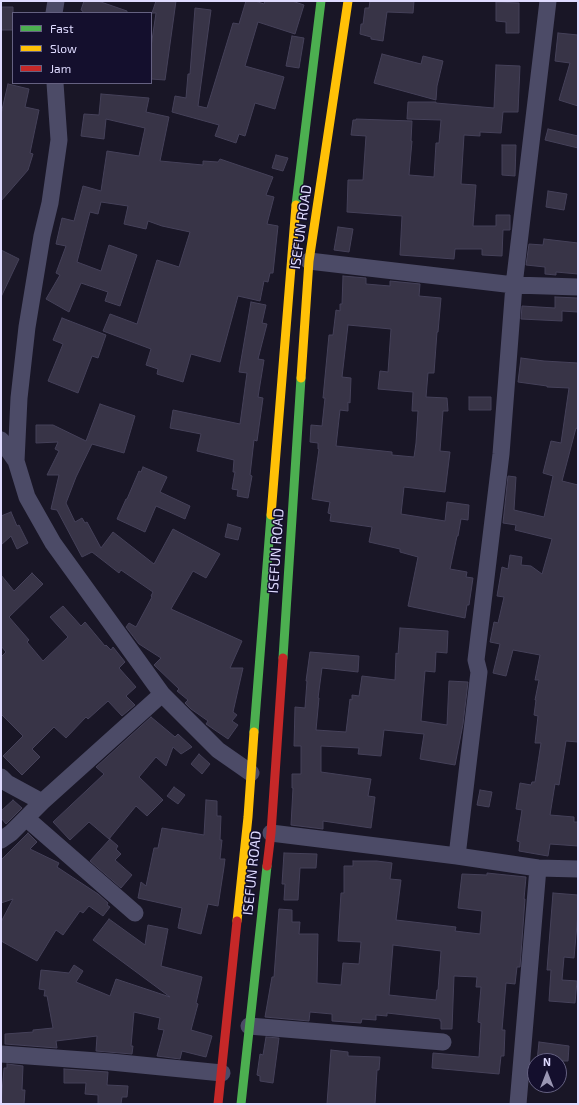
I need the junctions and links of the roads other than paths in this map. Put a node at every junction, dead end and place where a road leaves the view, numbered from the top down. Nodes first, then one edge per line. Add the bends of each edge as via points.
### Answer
1 (56, 1) edge
2 (321, 1) edge
3 (348, 1) edge
4 (548, 1) edge
5 (54, 12) edge
6 (56, 84) edge
7 (309, 261) junction
8 (514, 285) junction
9 (578, 286) edge
10 (1, 440) edge
11 (16, 461) junction
12 (162, 694) junction
13 (251, 773) junction
14 (1, 777) edge
15 (42, 802) junction
16 (26, 818) junction
17 (271, 833) junction
18 (1, 840) edge
19 (457, 856) junction
20 (538, 868) junction
21 (578, 869) edge
22 (135, 913) dead end
23 (249, 1026) junction
24 (443, 1042) dead end
25 (1, 1054) edge
26 (222, 1073) junction
27 (218, 1104) edge
28 (241, 1104) edge
29 (518, 1104) edge

1 - 5 street
2 - 13 street, ISEFUN ROAD via 297,188
3 - 7 street, ISEFUN ROAD
4 - 8 street
6 - 11 street via 59,140 27,327
7 - 8 street
7 - 17 street, ISEFUN ROAD
8 - 9 street
8 - 19 street via 501,454 476,660 479,672 478,686
10 - 11 street
11 - 12 street via 27,497 53,543
12 - 13 street via 218,750
12 - 15 street
13 - 26 street, ISEFUN ROAD
14 - 15 street
15 - 16 street
16 - 18 street
16 - 22 street
17 - 19 street
17 - 23 street, ISEFUN ROAD
19 - 20 street
20 - 21 street
20 - 29 street
23 - 24 street
23 - 28 street, ISEFUN ROAD
25 - 26 street
26 - 27 street, ISEFUN ROAD

